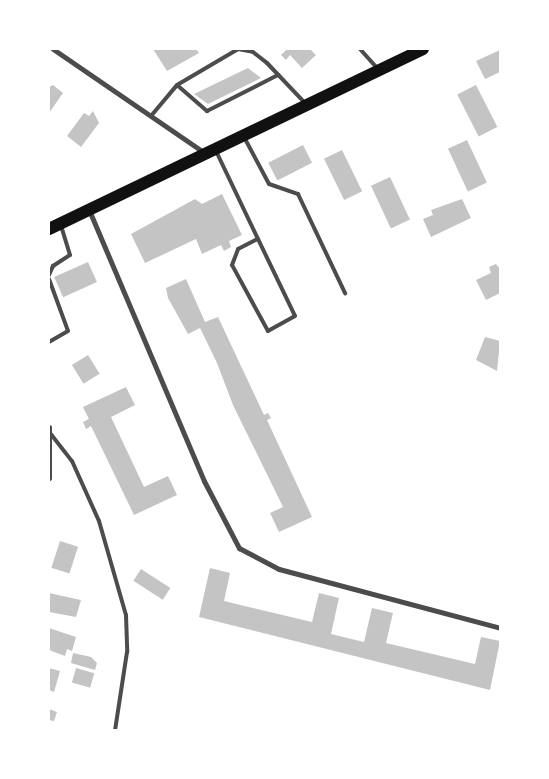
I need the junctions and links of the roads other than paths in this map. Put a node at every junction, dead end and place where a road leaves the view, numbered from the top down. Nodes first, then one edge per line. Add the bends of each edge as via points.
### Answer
1 (53, 49) edge
2 (360, 49) edge
3 (423, 49) edge
4 (378, 70) junction
5 (278, 74) junction
6 (178, 85) junction
7 (306, 104) junction
8 (151, 116) junction
9 (243, 135) junction
10 (210, 151) junction
11 (88, 210) junction
12 (54, 226) edge
13 (258, 239) junction
14 (49, 277) edge
15 (345, 293) dead end
16 (49, 342) edge
17 (49, 427) edge
18 (50, 433) edge
19 (49, 478) edge
20 (500, 628) edge
21 (115, 730) edge

1 - 8 street
2 - 4 lane
3 - 4 main road
4 - 7 main road
5 - 6 lane via 207,110
5 - 6 lane via 253,52 238,49
5 - 7 lane
6 - 8 lane
7 - 9 main road
8 - 10 street
9 - 10 main road
9 - 15 lane via 269,184 298,194
10 - 11 main road
10 - 13 lane
11 - 12 main road
11 - 20 street via 204,481 239,548 279,569
12 - 14 lane via 70,255 53,266
13 - 13 lane via 295,316 268,331 232,265 238,249
14 - 16 lane via 68,331
17 - 18 street
18 - 19 street
18 - 21 lane via 72,461 98,521 126,615 126,652

